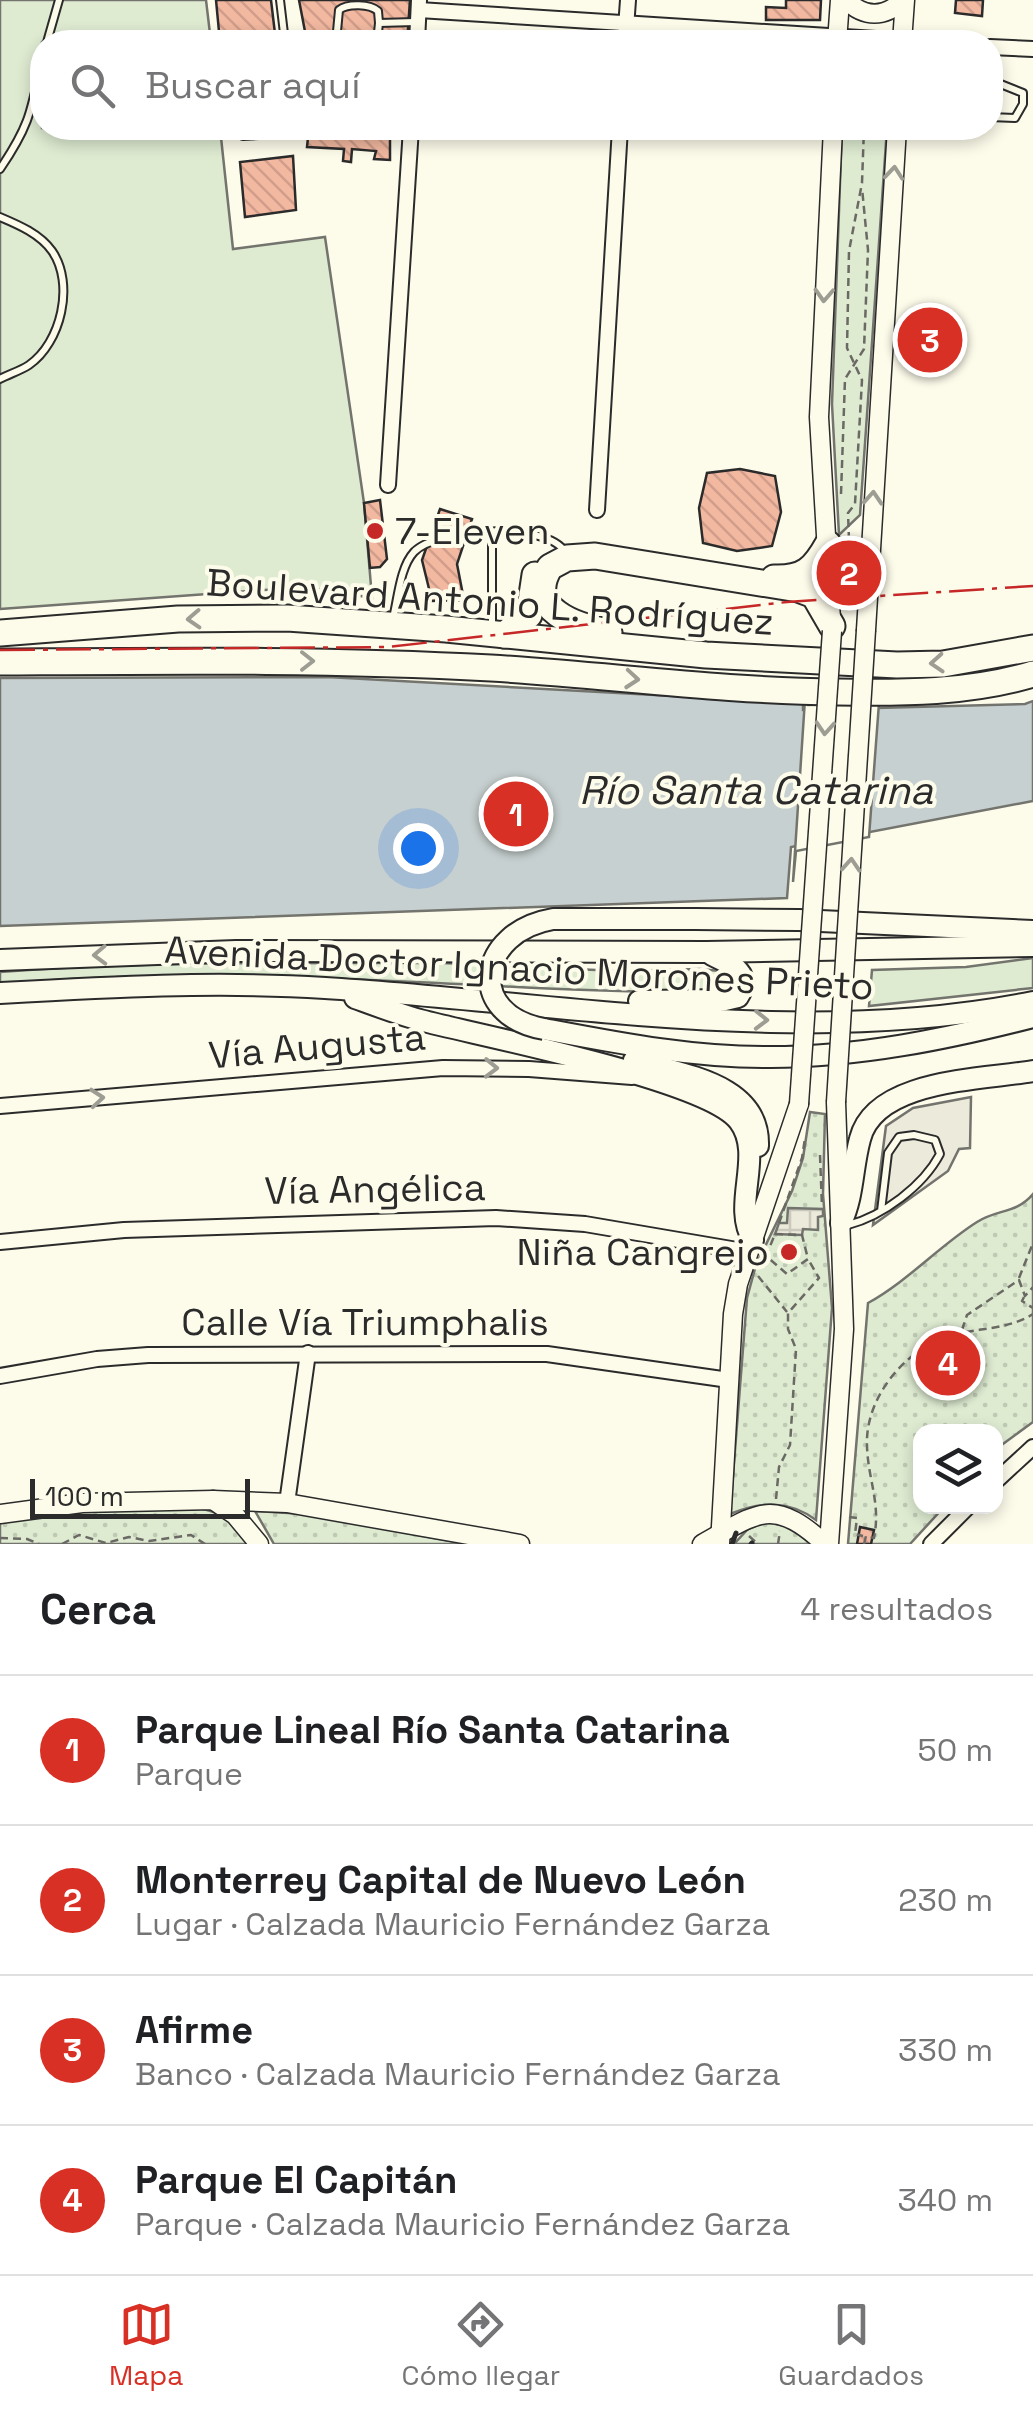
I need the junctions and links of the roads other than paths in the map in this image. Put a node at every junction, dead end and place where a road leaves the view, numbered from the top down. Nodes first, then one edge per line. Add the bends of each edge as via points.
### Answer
1 (59, 0) edge
2 (280, 0) edge
3 (628, 0) edge
4 (844, 0) edge
5 (904, 0) edge
6 (419, 11) edge
7 (379, 23) junction
8 (626, 23) junction
9 (50, 30) edge
10 (284, 30) edge
11 (337, 30) edge
12 (378, 30) edge
13 (626, 30) edge
14 (713, 30) edge
15 (840, 30) edge
16 (903, 30) edge
17 (1003, 48) edge
18 (1033, 50) edge
19 (1003, 85) edge
20 (30, 117) edge
21 (1003, 118) edge
22 (410, 140) edge
23 (619, 140) edge
24 (831, 140) edge
25 (896, 140) edge
26 (0, 169) edge
27 (0, 217) edge
28 (0, 379) edge
29 (388, 485) dead end
30 (597, 510) dead end
31 (492, 533) junction
32 (839, 551) junction
33 (565, 552) junction
34 (391, 625) junction
35 (832, 628) junction
36 (0, 633) edge
37 (498, 634) junction
38 (1033, 648) edge
39 (706, 656) junction
40 (0, 662) edge
41 (1033, 674) edge
42 (1033, 931) edge
43 (1033, 946) edge
44 (706, 952) junction
45 (0, 960) edge
46 (325, 988) junction
47 (0, 993) edge
48 (1033, 1002) edge
49 (552, 1008) junction
50 (1033, 1018) edge
51 (544, 1029) junction
52 (1033, 1072) edge
53 (639, 1076) junction
54 (0, 1106) edge
55 (746, 1196) junction
56 (881, 1211) junction
57 (841, 1225) junction
58 (0, 1242) edge
59 (756, 1249) junction
60 (308, 1353) junction
61 (0, 1376) edge
62 (730, 1380) junction
63 (1033, 1447) edge
64 (1003, 1475) edge
65 (213, 1500) junction
66 (288, 1503) junction
67 (0, 1514) edge
68 (962, 1514) edge
69 (721, 1539) edge
70 (259, 1544) edge
71 (520, 1544) edge
72 (702, 1544) edge
73 (827, 1544) edge
74 (931, 1544) edge

1 - 9 lane
2 - 10 lane
3 - 8 street
4 - 5 main road via 879,14
4 - 15 main road
5 - 16 main road
6 - 7 lane
6 - 8 street
7 - 11 lane via 372,6 343,6
7 - 12 lane
8 - 13 street
8 - 14 street
17 - 18 street
19 - 21 lane via 1023,93 1023,104 1014,118
20 - 26 lane
22 - 29 street
23 - 30 street
24 -> 32 main road via 819,417
57 -> 25 main road, bridge via 836,1102
27 - 28 lane via 50,247 62,276 62,299 54,337 31,364
31 - 33 lane via 536,534
31 - 34 lane via 431,540 412,554
31 - 37 lane
32 - 33 highway via 793,579 593,546
32 - 35 main road
33 - 35 highway via 798,589 814,595
33 - 37 highway via 548,556 538,569 526,621
33 - 39 highway via 544,586 552,610 566,622
34 -> 36 highway, Boulevard Antonio L. Rodríguez via 227,617
34 - 37 highway, Boulevard Antonio L. Rodríguez
35 -> 59 main road, bridge via 799,1104
37 - 39 highway, Boulevard Antonio L. Rodríguez
38 -> 39 highway, Boulevard Antonio L. Rodríguez via 898,665
40 -> 41 highway, Boulevard Antonio L. Rodríguez via 329,661 860,693 940,692
42 - 51 main road, bridge via 799,920 552,919 510,935 491,966 494,995 515,1021
43 - 44 main road, Avenida Doctor Ignacio Morones Prieto
44 -> 45 main road, Avenida Doctor Ignacio Morones Prieto via 236,951
44 - 49 main road via 740,970 738,996
46 - 47 main road, Avenida Doctor Ignacio Morones Prieto
46 - 49 main road, Avenida Doctor Ignacio Morones Prieto
46 - 53 main road via 424,1021
49 -> 48 main road, Avenida Doctor Ignacio Morones Prieto via 846,1022
50 - 51 main road via 820,1055 745,1056
51 - 55 main road via 568,1043 718,1086 744,1104 759,1141
52 - 57 main road via 914,1092 876,1108 860,1138
54 -> 53 street, Vía Augusta via 443,1068
53 - 55 main road via 718,1105 739,1121 748,1142
55 - 59 main road via 744,1222
56 - 56 lane via 924,1178 940,1154 935,1140 899,1137 888,1152
56 - 57 lane
57 - 73 main road via 844,1329
58 - 59 street, Vía Angélica via 124,1230 496,1218
59 - 62 main road via 736,1299
60 - 61 street, Calle Vía Triumphalis via 148,1354
60 - 62 street, Calle Vía Triumphalis via 547,1354
60 - 66 street
62 - 69 main road
63 - 64 street
65 - 66 main road
65 - 67 main road via 82,1503
65 - 70 main road via 236,1515
66 - 71 main road
68 - 74 street
69 - 72 main road
69 - 73 main road via 754,1516 774,1513 790,1516

